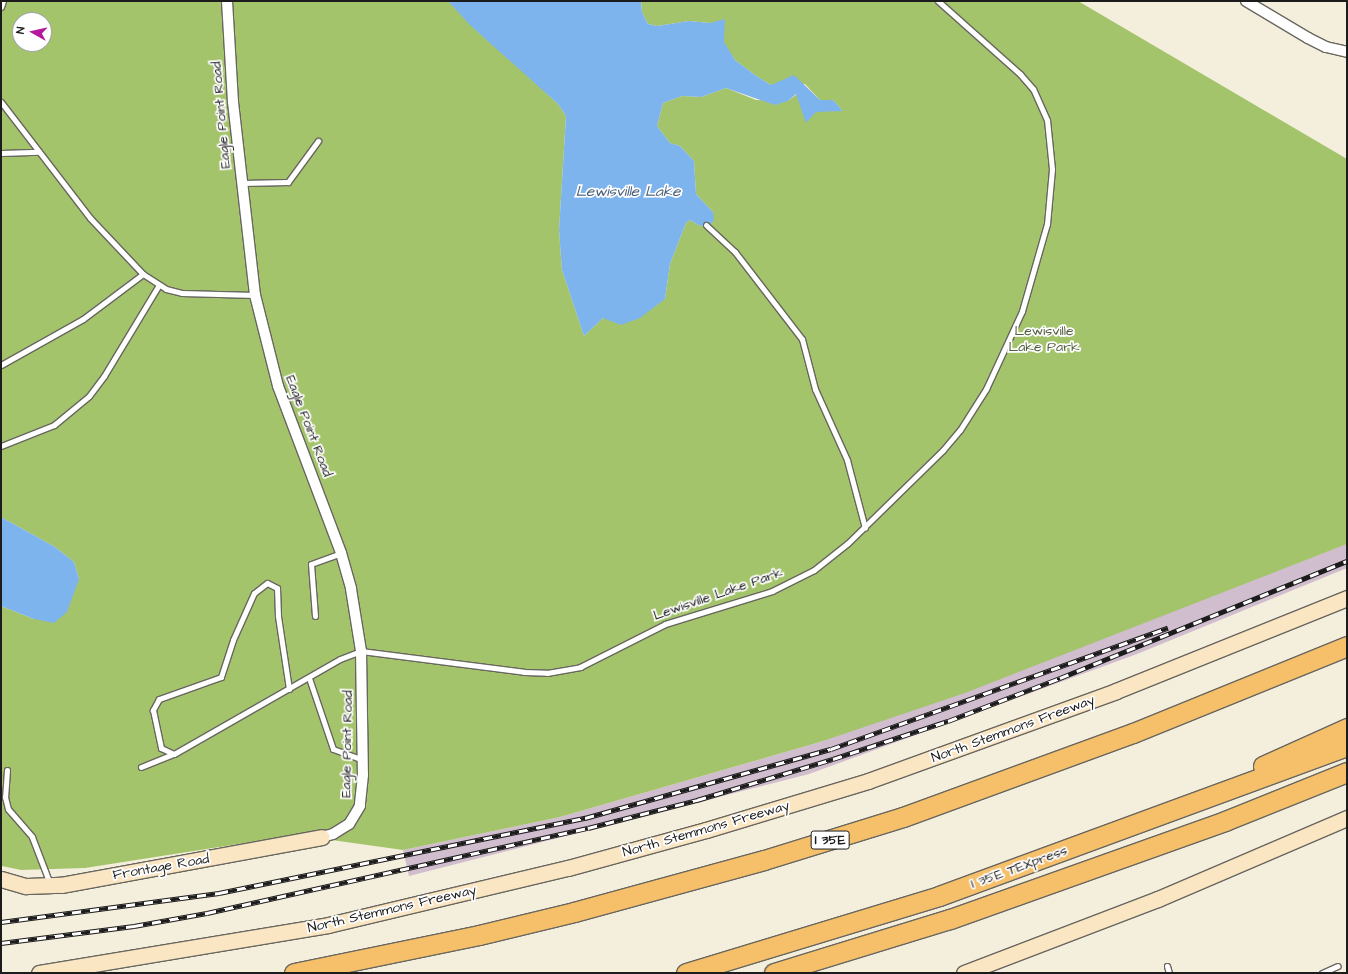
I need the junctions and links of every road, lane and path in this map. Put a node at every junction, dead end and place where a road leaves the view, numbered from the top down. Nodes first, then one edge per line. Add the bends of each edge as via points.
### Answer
1 (3, 1) edge
2 (227, 1) edge
3 (938, 1) edge
4 (1246, 1) edge
5 (1, 7) edge
6 (1347, 52) edge
7 (1, 102) edge
8 (318, 141) dead end
9 (38, 152) junction
10 (1, 153) edge
11 (241, 183) junction
12 (706, 225) dead end
13 (143, 274) junction
14 (159, 285) junction
15 (255, 295) junction
16 (1, 365) edge
17 (1, 446) edge
18 (865, 528) junction
19 (341, 553) junction
20 (1347, 598) edge
21 (315, 616) dead end
22 (1347, 634) edge
23 (1347, 646) edge
24 (361, 651) junction
25 (1312, 660) junction
26 (309, 678) junction
27 (289, 689) junction
28 (1347, 728) edge
29 (1347, 746) edge
30 (174, 754) junction
31 (363, 760) junction
32 (141, 767) dead end
33 (7, 770) dead end
34 (1347, 772) edge
35 (1188, 806) junction
36 (1347, 818) edge
37 (322, 837) joint
38 (1, 879) edge
39 (50, 886) junction
40 (1167, 966) dead end
41 (1338, 966) dead end
42 (39, 973) edge
43 (294, 973) edge
44 (686, 973) edge
45 (774, 973) edge
46 (964, 973) edge
47 (1169, 973) edge
48 (1322, 973) edge

1 - 5 lane
2 - 11 street, Eagle Point Road
3 - 18 lane, Lewisville Lake Park via 1020,74 1042,104 1047,120 1052,169 1049,211 1040,254 1022,311 978,402 943,450
4 - 6 street via 1313,40
7 - 9 lane
8 - 11 lane via 288,182
9 - 10 lane
9 - 13 lane via 90,218
11 - 15 street, Eagle Point Road
12 - 18 lane via 735,252 802,339 815,389 847,460
13 - 14 lane
13 - 16 lane via 83,319
14 - 15 lane via 182,293
14 - 17 lane via 104,376 89,396 54,425
15 - 19 street, Eagle Point Road via 278,386
18 - 24 lane, Lewisville Lake Park via 830,559 793,581 758,595 665,624 580,668 547,673 524,672
19 - 21 lane via 311,564
19 - 24 street, Eagle Point Road via 351,589
20 - 42 main road, North Stemmons Freeway via 1116,691 891,773 706,830 568,868 328,926
22 - 25 highway
23 - 25 highway, I 35E
24 - 26 lane, Lewisville Lake Park via 340,659
24 - 31 street, Eagle Point Road
25 - 43 highway, I 35E via 1133,733 918,812 772,858 479,935
26 - 27 lane, Lewisville Lake Park
26 - 31 lane via 333,749
27 - 30 lane, Lewisville Lake Park
27 - 30 lane via 278,616 277,588 267,583 254,593 233,640 221,677 160,698 153,710 161,748
28 - 35 highway via 1220,786
29 - 35 highway, I 35E TEXpress
30 - 32 lane, Lewisville Lake Park
31 - 37 street, Eagle Point Road via 360,806 356,816 340,830
33 - 39 lane via 5,797 8,809 32,837
34 - 45 highway via 1225,821 958,916
35 - 44 highway, I 35E TEXpress via 939,896
36 - 46 main road via 1158,900
37 - 39 main road, Frontage Road
38 - 39 main road, Frontage Road via 17,884
40 - 47 lane
41 - 48 lane

